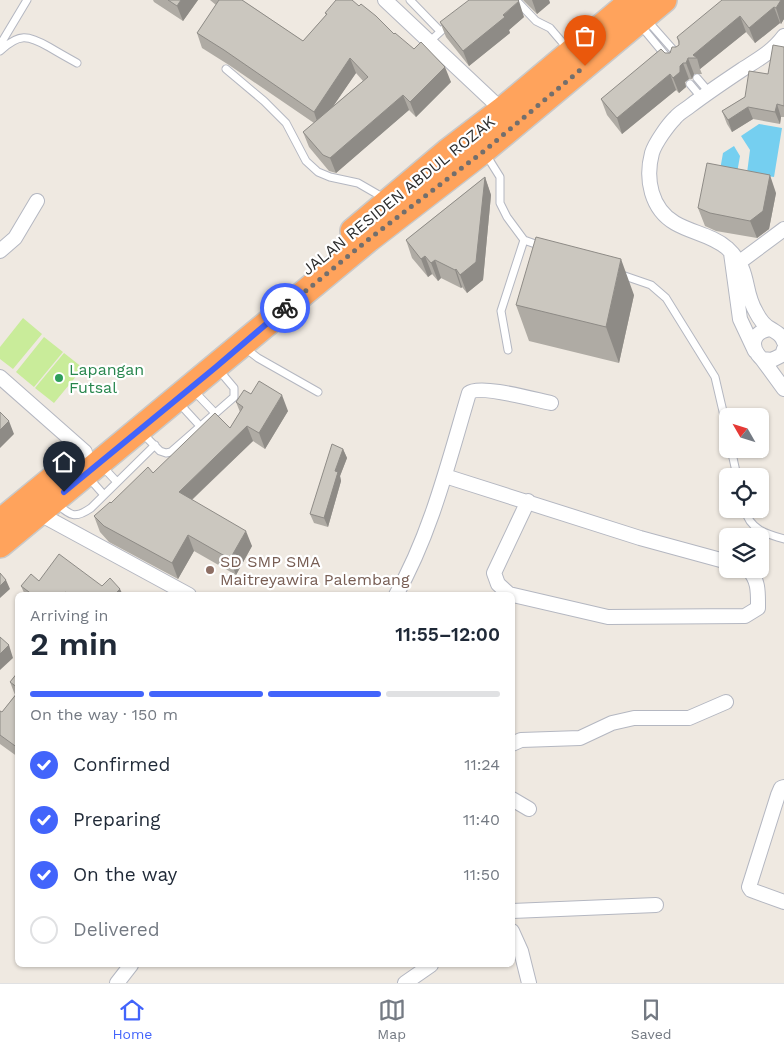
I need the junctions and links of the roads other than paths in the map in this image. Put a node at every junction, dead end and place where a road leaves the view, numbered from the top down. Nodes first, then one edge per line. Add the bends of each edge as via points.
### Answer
1 (27, 0) edge
2 (385, 0) edge
3 (410, 0) edge
4 (516, 0) edge
5 (664, 0) edge
6 (635, 8) edge
7 (455, 18) edge
8 (436, 35) junction
9 (784, 36) edge
10 (0, 45) edge
11 (0, 51) edge
12 (570, 52) junction
13 (680, 58) edge
14 (77, 63) dead end
15 (673, 64) edge
16 (226, 69) dead end
17 (697, 78) dead end
18 (690, 84) dead end
19 (705, 95) junction
20 (502, 110) junction
21 (484, 151) junction
22 (37, 201) dead end
23 (389, 201) junction
24 (784, 229) edge
25 (524, 240) junction
26 (551, 250) edge
27 (0, 251) edge
28 (734, 261) junction
29 (614, 273) edge
30 (781, 340) edge
31 (241, 345) junction
32 (508, 350) dead end
33 (758, 355) junction
34 (216, 367) junction
35 (0, 377) edge
36 (781, 380) edge
37 (318, 392) dead end
38 (183, 394) junction
39 (550, 403) dead end
40 (722, 408) edge
41 (215, 413) junction
42 (200, 426) junction
43 (147, 437) junction
44 (90, 463) junction
45 (445, 476) junction
46 (117, 482) junction
47 (104, 495) junction
48 (528, 501) junction
49 (46, 507) junction
50 (747, 518) edge
51 (0, 522) edge
52 (784, 539) edge
53 (0, 545) edge
54 (719, 560) edge
55 (756, 578) edge
56 (185, 592) edge
57 (398, 592) edge
58 (507, 592) edge
59 (515, 595) edge
60 (726, 702) dead end
61 (515, 743) edge
62 (784, 787) edge
63 (515, 800) edge
64 (529, 809) dead end
65 (784, 902) edge
66 (656, 905) dead end
67 (515, 911) edge
68 (517, 951) edge
69 (129, 967) edge
70 (428, 967) edge
71 (116, 983) edge
72 (405, 983) edge
73 (529, 983) edge

1 - 10 lane
2 - 8 street
3 - 8 lane
4 - 12 lane via 536,21 550,28
5 - 6 highway, JALAN RESIDEN ABDUL ROZAK
6 - 12 highway, JALAN RESIDEN ABDUL ROZAK
6 - 13 lane
6 - 15 lane
6 - 21 highway, JALAN RESIDEN ABDUL ROZAK
7 - 8 lane
8 - 20 street
9 - 19 street via 774,49
11 - 14 lane via 13,41 30,37
12 - 20 highway, JALAN RESIDEN ABDUL ROZAK
16 - 23 lane via 286,123 306,161 318,172 358,183
17 - 19 lane
18 - 19 lane
19 - 28 street via 676,117 653,152 651,191 666,216 676,224 715,240
20 - 23 highway, JALAN RESIDEN ABDUL ROZAK
21 - 25 lane via 500,177 503,211
21 - 31 highway, JALAN RESIDEN ABDUL ROZAK via 369,239
22 - 27 street via 15,238
23 - 44 highway, JALAN RESIDEN ABDUL ROZAK via 249,320
24 - 28 street
25 - 26 lane
25 - 32 lane via 501,311
28 - 30 street via 746,275 759,318
28 - 33 street via 740,319
29 - 40 lane via 651,286 666,298 715,377
30 - 33 street via 772,360
30 - 33 street via 761,332 754,340
30 - 36 street
31 - 34 highway, JALAN RESIDEN ABDUL ROZAK
31 - 37 lane
33 - 36 street
34 - 38 highway, JALAN RESIDEN ABDUL ROZAK
34 - 41 lane via 235,392 234,397
35 - 44 street
38 - 41 lane
38 - 42 lane
38 - 43 highway, JALAN RESIDEN ABDUL ROZAK
39 - 45 street via 506,393 469,392
41 - 42 lane
42 - 43 lane via 171,452 166,453
43 - 44 highway, JALAN RESIDEN ABDUL ROZAK
43 - 46 lane
44 - 46 lane
44 - 47 lane
44 - 49 highway, JALAN RESIDEN ABDUL ROZAK
44 - 51 highway, JALAN RESIDEN ABDUL ROZAK
45 - 48 street
45 - 57 street via 410,569
46 - 47 lane
47 - 49 lane via 91,508 75,516
48 - 54 street via 640,538
48 - 58 street via 494,573 498,584
49 - 53 highway, JALAN RESIDEN ABDUL ROZAK
49 - 56 street
50 - 52 lane via 762,531
55 - 59 street via 758,608 745,616 608,617
60 - 61 street via 688,718 634,718 612,723 580,738
62 - 65 street via 778,795 749,887
63 - 64 street
66 - 67 street
68 - 73 street
69 - 71 street
70 - 72 street

